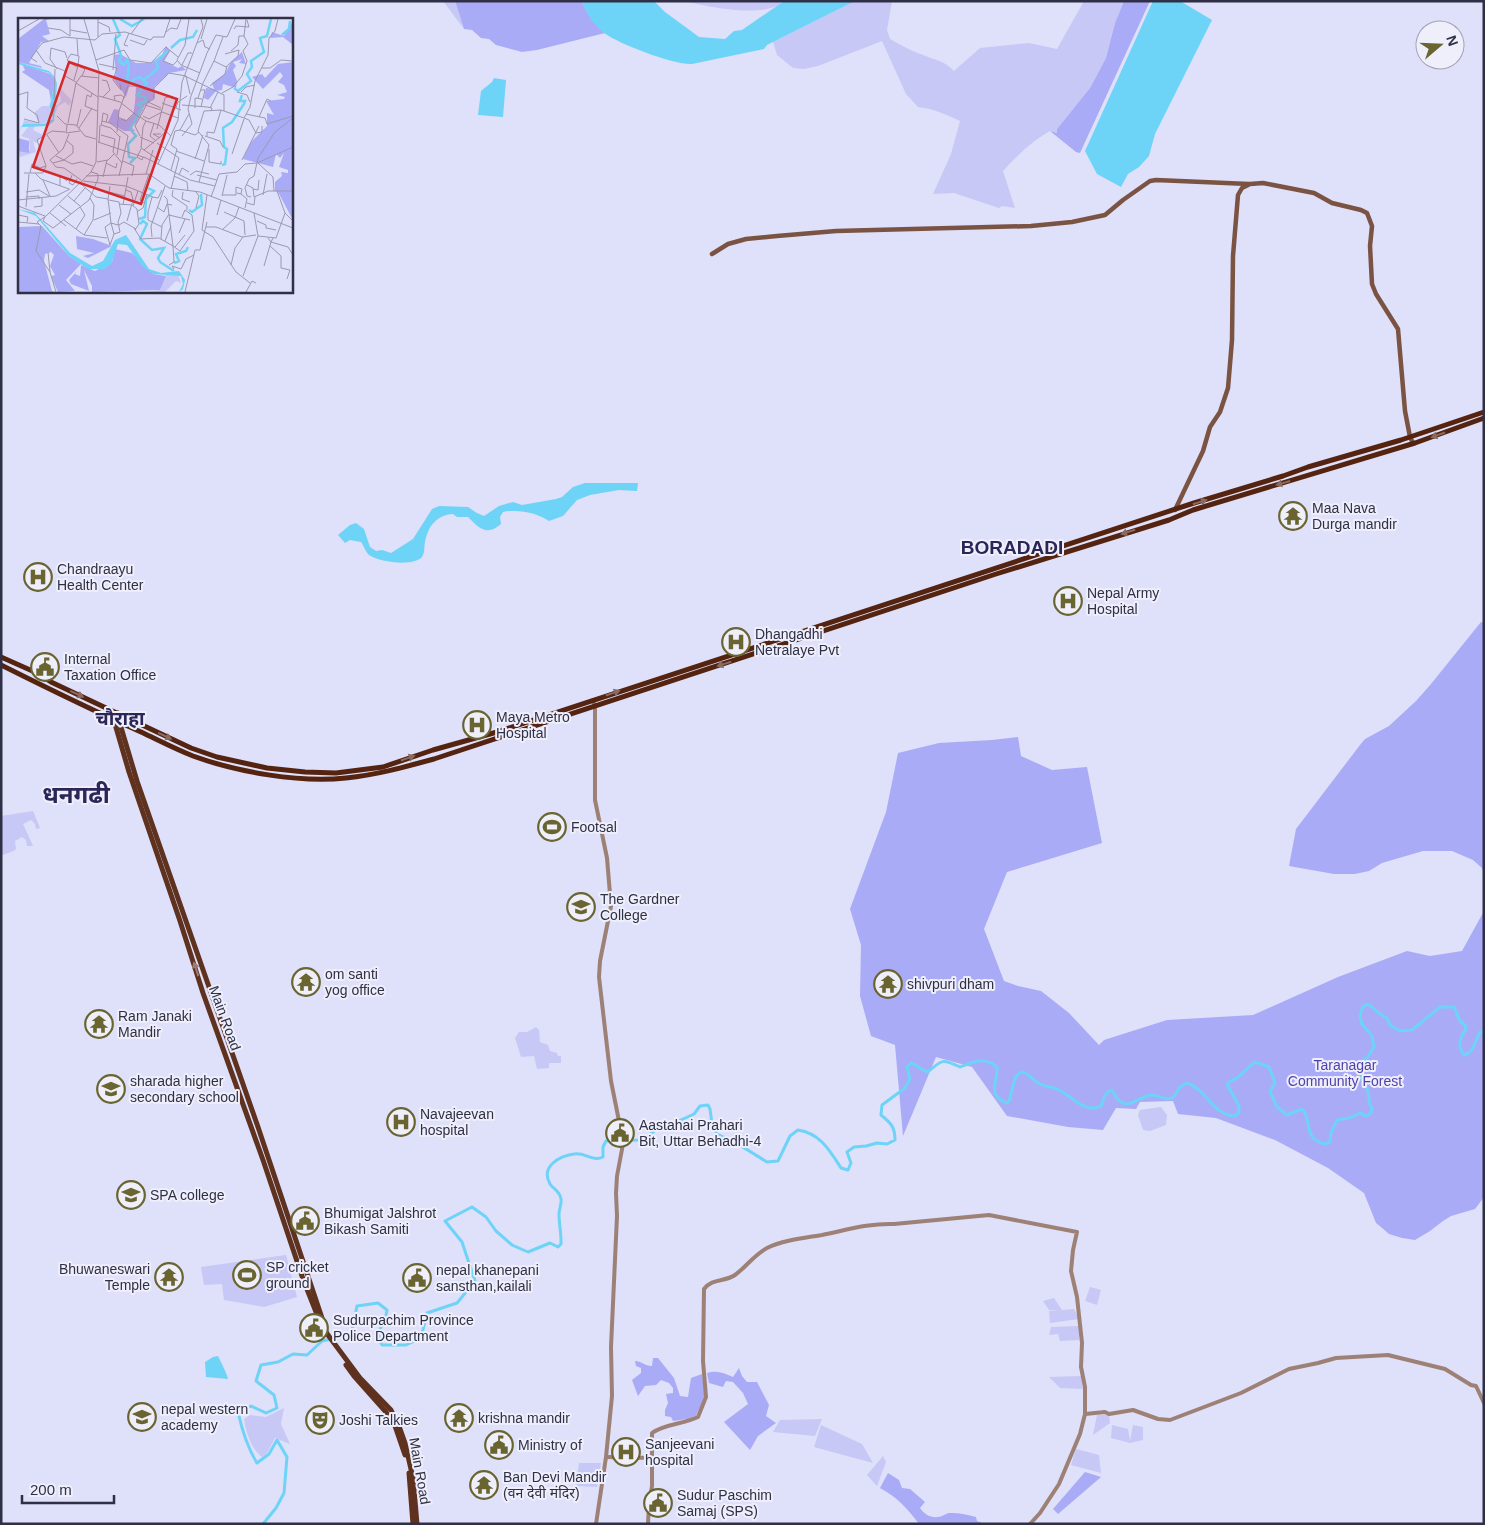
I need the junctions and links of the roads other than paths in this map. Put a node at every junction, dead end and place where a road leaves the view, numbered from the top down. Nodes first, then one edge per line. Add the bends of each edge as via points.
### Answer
1 (1250, 184) junction
2 (712, 254) dead end
3 (1484, 412) edge
4 (1484, 418) edge
5 (1410, 437) junction
6 (1413, 443) junction
7 (1176, 510) junction
8 (1, 657) edge
9 (1, 665) edge
10 (593, 700) junction
11 (595, 707) junction
12 (120, 714) junction
13 (118, 722) junction
14 (1484, 1403) edge
15 (1085, 1414) junction
16 (606, 1457) junction
17 (652, 1458) junction
18 (415, 1524) edge
19 (596, 1524) edge
20 (648, 1524) edge
21 (1030, 1524) edge

1 - 2 main road via 1156,180 1150,181 1105,215 1080,220 1032,226 836,230 746,238
1 - 5 main road via 1314,193 1332,204 1367,214 1372,226 1372,284 1398,329
1 - 7 main road via 1238,195 1228,388
3 - 5 highway
4 -> 6 highway
5 - 6 main road
7 -> 5 highway
6 -> 11 highway via 1193,510
10 -> 7 highway
8 -> 12 highway
9 - 13 highway
10 - 11 street
12 -> 10 highway via 190,748 217,757 267,768 336,773 383,767
11 - 13 highway via 434,759 387,772 337,779 266,775 216,764
11 - 16 street via 595,800 607,858 611,906 599,977 611,1080 623,1144 616,1176 612,1396
12 - 13 main road
13 - 18 main road, Main Road via 224,1042 258,1127 273,1181 328,1335 360,1378 390,1410 399,1426 413,1478
14 - 15 street via 1476,1386 1446,1370 1396,1356 1376,1356 1336,1358 1288,1369 1241,1394 1170,1420 1133,1410
15 - 17 street via 1082,1343 1071,1271 1077,1232 989,1215 861,1225 769,1247 735,1275 707,1285 704,1289 703,1361 706,1397 698,1417 652,1433
15 - 21 street via 1080,1434 1058,1484
16 - 17 street
16 - 19 street
17 - 20 street

